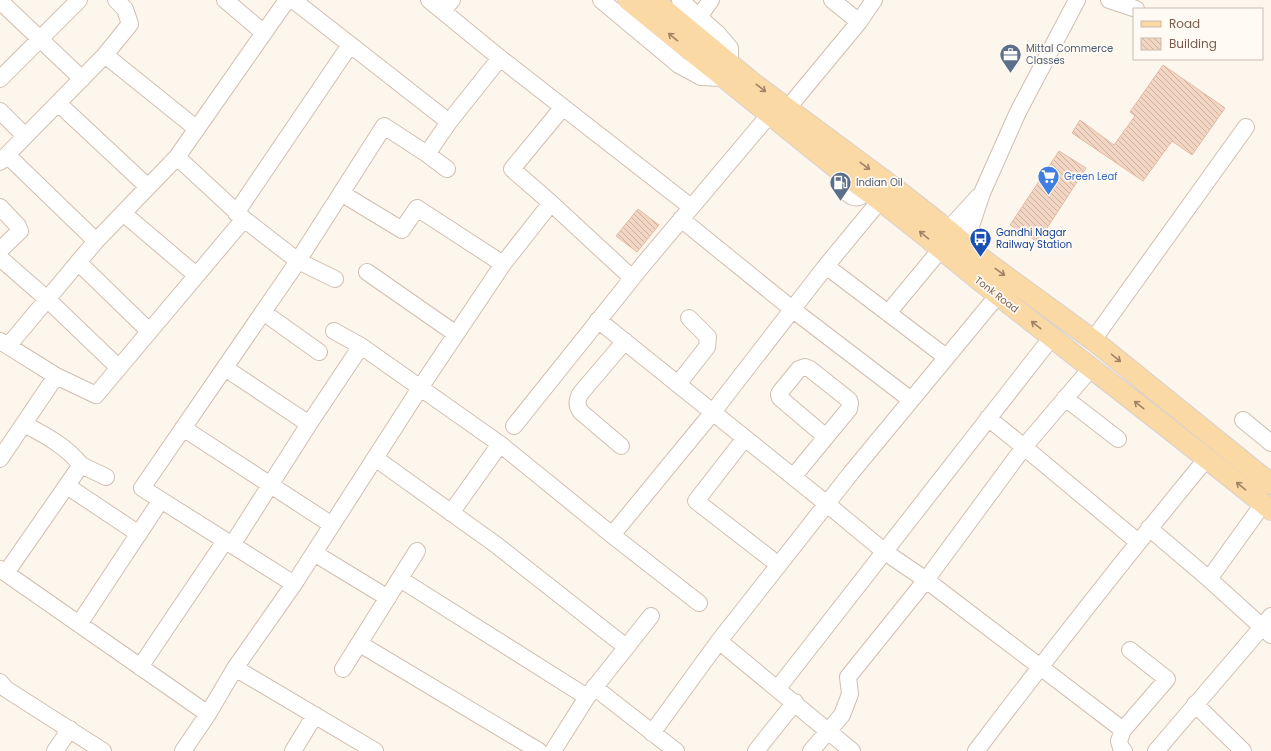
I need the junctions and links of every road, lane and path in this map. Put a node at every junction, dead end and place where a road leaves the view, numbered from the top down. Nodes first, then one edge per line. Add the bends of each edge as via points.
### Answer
1 (79, 0) edge
2 (116, 0) edge
3 (225, 0) edge
4 (287, 0) edge
5 (293, 0) edge
6 (429, 0) edge
7 (601, 0) edge
8 (628, 0) edge
9 (653, 0) edge
10 (680, 0) edge
11 (711, 0) edge
12 (832, 0) edge
13 (874, 0) edge
14 (1077, 0) edge
15 (1108, 0) edge
16 (0, 1) edge
17 (447, 6) edge
18 (1133, 8) edge
19 (699, 17) junction
20 (859, 22) junction
21 (264, 33) junction
22 (40, 39) junction
23 (350, 45) junction
24 (106, 55) junction
25 (707, 55) junction
26 (500, 58) junction
27 (726, 71) junction
28 (0, 79) edge
29 (82, 79) junction
30 (58, 103) junction
31 (563, 107) junction
32 (0, 111) edge
33 (778, 111) junction
34 (449, 122) junction
35 (1246, 127) dead end
36 (197, 129) junction
37 (25, 136) junction
38 (428, 154) junction
39 (177, 157) junction
40 (3, 158) edge
41 (447, 169) dead end
42 (148, 187) junction
43 (880, 192) junction
44 (341, 193) junction
45 (982, 193) junction
46 (551, 203) junction
47 (691, 207) junction
48 (0, 208) edge
49 (123, 213) junction
50 (240, 216) junction
51 (681, 219) junction
52 (948, 230) junction
53 (96, 241) junction
54 (965, 244) junction
55 (0, 250) edge
56 (941, 250) junction
57 (0, 258) edge
58 (298, 260) junction
59 (78, 262) junction
60 (504, 264) junction
61 (826, 266) junction
62 (367, 272) dead end
63 (196, 275) junction
64 (632, 278) junction
65 (335, 279) dead end
66 (998, 295) junction
67 (47, 298) junction
68 (792, 309) junction
69 (263, 312) junction
70 (888, 313) junction
71 (689, 318) dead end
72 (598, 320) junction
73 (149, 331) junction
74 (334, 331) dead end
75 (456, 334) junction
76 (1052, 337) junction
77 (1093, 340) junction
78 (625, 341) junction
79 (4, 344) edge
80 (361, 346) junction
81 (319, 352) dead end
82 (946, 357) junction
83 (119, 368) junction
84 (225, 368) junction
85 (1092, 368) junction
86 (56, 376) junction
87 (678, 384) junction
88 (420, 388) junction
89 (1065, 398) junction
90 (911, 400) junction
91 (713, 412) junction
92 (988, 418) junction
93 (1243, 420) dead end
94 (24, 424) junction
95 (309, 424) junction
96 (514, 426) dead end
97 (184, 428) junction
98 (826, 437) junction
99 (745, 438) junction
100 (1118, 438) dead end
101 (1271, 443) edge
102 (500, 444) junction
103 (621, 446) dead end
104 (1024, 447) junction
105 (375, 458) junction
106 (1207, 458) junction
107 (0, 459) edge
108 (81, 465) junction
109 (106, 477) dead end
110 (793, 477) junction
111 (270, 484) junction
112 (1271, 484) edge
113 (67, 486) junction
114 (161, 500) junction
115 (827, 504) junction
116 (1267, 507) edge
117 (451, 513) junction
118 (332, 525) junction
119 (1149, 528) junction
120 (139, 534) junction
121 (612, 535) junction
122 (1138, 542) junction
123 (229, 543) junction
124 (417, 552) dead end
125 (885, 552) junction
126 (314, 553) junction
127 (771, 559) dead end
128 (3, 571) edge
129 (400, 578) junction
130 (1209, 579) junction
131 (926, 580) junction
132 (294, 584) junction
133 (388, 598) junction
134 (699, 603) dead end
135 (651, 616) dead end
136 (79, 624) junction
137 (1268, 626) edge
138 (719, 640) junction
139 (360, 644) junction
140 (626, 647) junction
141 (1130, 650) dead end
142 (140, 667) junction
143 (1039, 667) junction
144 (235, 668) junction
145 (343, 669) dead end
146 (2, 688) edge
147 (778, 688) junction
148 (591, 692) junction
149 (795, 702) junction
150 (1196, 704) junction
151 (208, 714) junction
152 (315, 715) junction
153 (70, 729) junction
154 (1123, 730) junction
155 (828, 732) junction
156 (662, 744) edge
157 (55, 751) edge
158 (103, 751) edge
159 (183, 751) edge
160 (293, 751) edge
161 (375, 751) edge
162 (539, 751) edge
163 (553, 751) edge
164 (756, 751) edge
165 (811, 751) edge
166 (852, 751) edge
167 (976, 751) edge
168 (1124, 751) edge
169 (1156, 751) edge
170 (1243, 751) edge

1 - 22 street
2 - 24 street via 125,9 130,24
3 - 21 street
4 - 21 street
5 - 23 street
6 - 17 street
7 - 27 street via 679,64 702,77
25 -> 8 main road
9 - 25 main road
10 - 19 street
11 - 19 street
12 - 20 street
13 - 20 street
14 - 45 street via 1018,112
15 - 18 street
16 - 22 street
17 - 26 street
19 - 27 street via 730,48
20 - 33 street
21 - 36 street
22 - 28 street
22 - 29 street
23 - 34 street
23 - 50 street
24 - 29 street
24 - 36 street
25 - 27 main road, Tonk Road
26 - 31 street
26 - 34 street
27 - 33 main road, Tonk Road
29 - 30 street
30 - 37 street
30 - 42 street
31 - 46 street via 512,169
31 - 47 street
32 - 37 street
33 -> 43 main road, Tonk Road
33 - 43 main road, Tonk Road via 846,176
33 - 47 street
34 - 38 street
35 - 77 street
36 - 39 street
37 - 40 street
38 - 41 street
38 - 44 street via 384,126
39 - 42 street
39 - 50 street
40 - 53 street
42 - 49 street
43 - 52 main road, Tonk Road
56 -> 43 main road, Tonk Road
43 - 61 street
44 - 58 street
44 - 60 street via 402,230 416,208
45 - 52 street
45 - 54 street
46 - 60 street
46 - 64 street
47 - 51 street
48 - 55 street via 20,231
49 - 53 street
49 - 63 street
50 - 58 street
50 - 63 street
51 - 64 street
51 - 68 street
52 - 54 main road, Tonk Road
53 - 59 street
54 -> 77 main road, Tonk Road
56 - 66 main road, Tonk Road
56 - 70 street
57 - 67 street
58 - 65 street
58 - 69 street
59 - 67 street
59 - 73 street
60 - 75 street
61 - 68 street
61 - 70 street
62 - 75 street
63 - 73 street
64 - 72 street
76 -> 66 main road, Tonk Road
66 - 82 street
67 - 79 street
67 - 83 street
68 - 90 street
68 - 91 street
69 - 81 street
69 - 84 street
70 - 82 street
71 - 87 street via 708,337 708,341
72 - 78 street
72 - 96 street
73 - 83 street
74 - 80 street
75 - 88 street
76 - 85 main road, Tonk Road
76 - 92 street
77 -> 112 main road, Tonk Road
78 - 87 street
78 - 103 street via 580,394 577,401 581,412
79 - 86 street
80 - 88 street
80 - 95 street
82 - 90 street
83 - 86 street via 96,395
84 - 95 street
84 - 97 street
85 - 89 street
106 -> 85 main road, Tonk Road
86 - 94 street
87 - 91 street
88 - 102 street
88 - 105 street
89 - 100 street
89 - 104 street
90 - 115 street
91 - 99 street
91 - 121 street
92 - 104 street
92 - 125 street
93 - 101 street
94 - 107 street
94 - 108 street via 72,453
95 - 111 street
97 - 111 street
97 - 114 street via 142,488
98 - 98 street via 849,409 849,400 810,369 799,369 779,394 780,398
98 - 110 street
99 - 110 street
99 - 127 street via 696,502
102 - 117 street
102 - 121 street
104 - 122 street
104 - 131 street
105 - 117 street
105 - 118 street
116 -> 106 main road, Tonk Road
106 - 119 street
108 - 109 street
108 - 113 street
110 - 115 street
111 - 118 street
111 - 123 street
113 - 120 street
113 - 128 street
114 - 120 street
114 - 123 street
115 - 125 street
115 - 138 street
116 - 130 street
117 - 140 street via 495,544
118 - 126 street
119 - 122 street
119 - 130 street
120 - 136 street
121 - 134 street
122 - 143 street
123 - 132 street
123 - 142 street
124 - 129 street
125 - 131 street
125 - 147 street
126 - 132 street
126 - 133 street
128 - 136 street
129 - 133 street
129 - 148 street
130 - 137 street
131 - 143 street
131 - 155 street via 848,677 850,694 842,715
132 - 144 street
133 - 139 street
135 - 140 street
136 - 142 street
137 - 150 street
138 - 147 street
138 - 156 street
139 - 145 street
139 - 162 street
140 - 148 street
141 - 154 street via 1167,679
142 - 151 street
143 - 154 street
143 - 167 street
144 - 151 street
144 - 152 street
146 - 153 street
147 - 149 street
148 - 156 street
148 - 163 street
149 - 155 street
149 - 164 street
150 - 169 street
150 - 170 street
151 - 159 street
152 - 160 street
152 - 161 street
153 - 157 street
153 - 158 street
154 - 168 street via 1119,741
155 - 165 street
155 - 166 street

